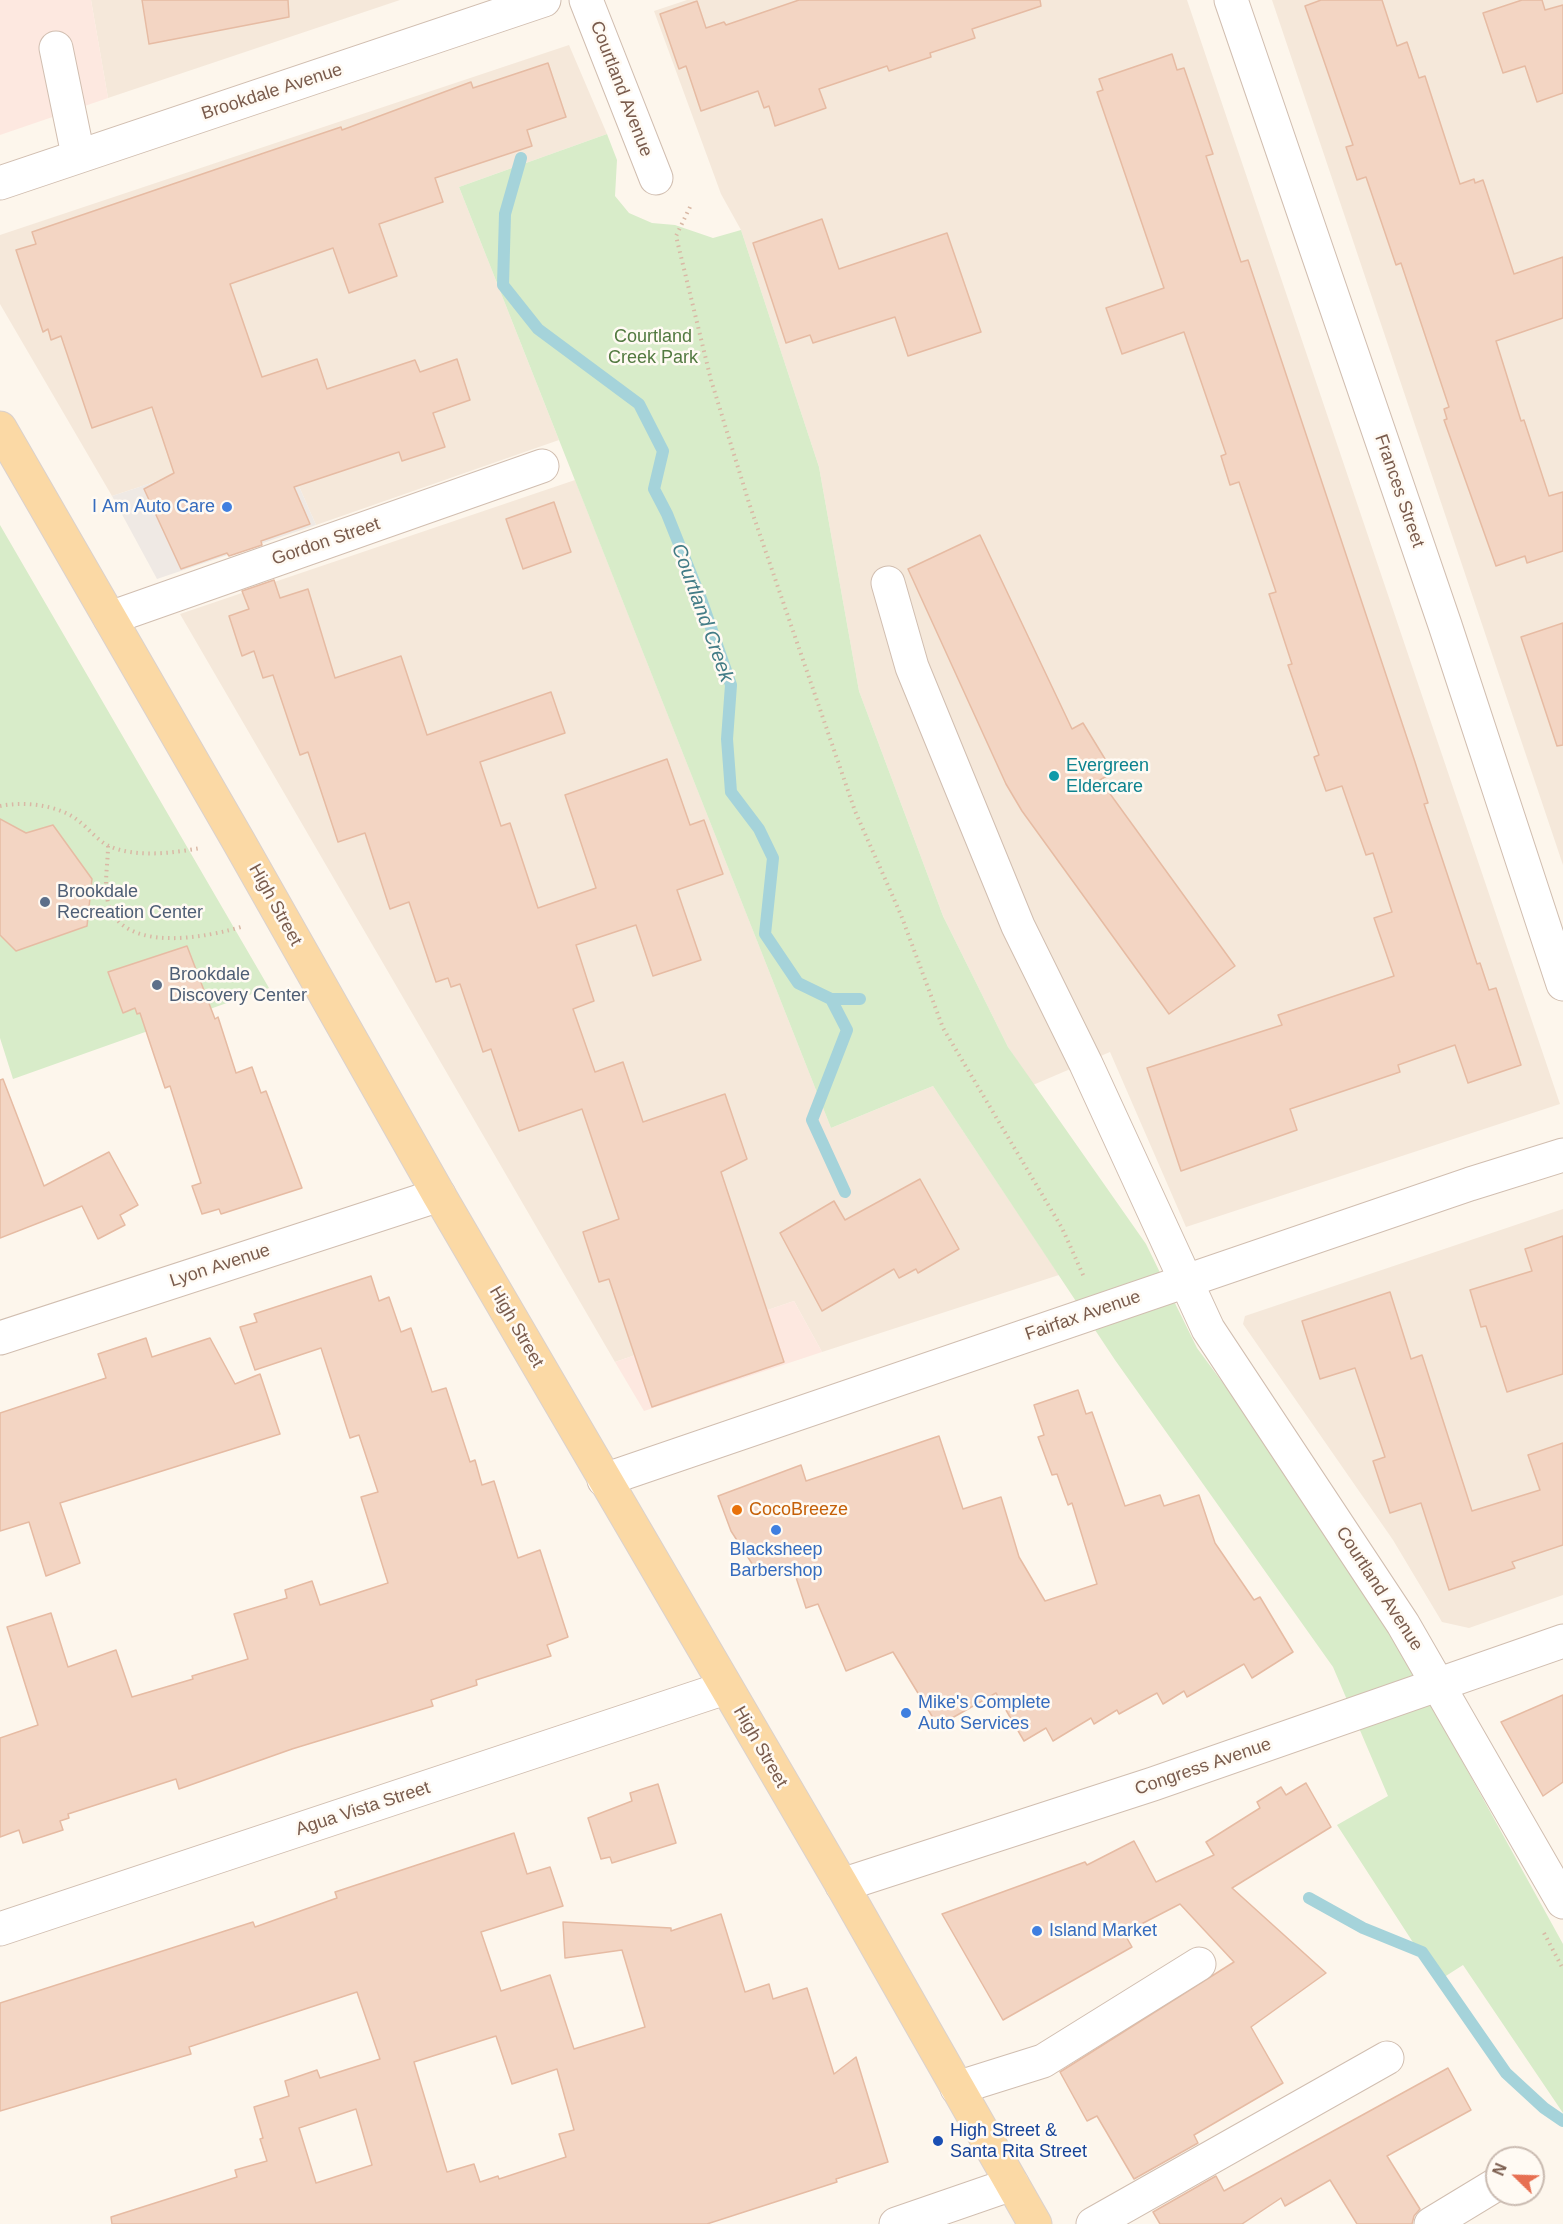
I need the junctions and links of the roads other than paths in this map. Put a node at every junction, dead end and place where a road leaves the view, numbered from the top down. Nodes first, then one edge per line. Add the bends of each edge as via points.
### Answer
1 (544, 0) edge
2 (586, 0) edge
3 (1231, 0) edge
4 (56, 48) dead end
5 (78, 155) junction
6 (656, 178) dead end
7 (0, 183) edge
8 (0, 428) edge
9 (542, 466) dead end
10 (888, 583) dead end
11 (110, 618) junction
12 (1563, 984) edge
13 (1563, 1155) edge
14 (439, 1195) junction
15 (1185, 1282) junction
16 (0, 1338) edge
17 (604, 1480) junction
18 (1563, 1641) edge
19 (1439, 1684) junction
20 (725, 1688) junction
21 (842, 1885) junction
22 (1563, 1902) edge
23 (0, 1929) edge
24 (1198, 1964) dead end
25 (1387, 2058) dead end
26 (957, 2088) junction
27 (1012, 2184) junction
28 (1485, 2191) edge
29 (896, 2224) edge
30 (1035, 2224) edge
31 (1093, 2224) edge
32 (1431, 2224) edge

1 - 5 street, Brookdale Avenue
2 - 6 street, Courtland Avenue
3 - 12 street, Frances Street
4 - 5 street
5 - 7 street, Brookdale Avenue
8 - 11 main road, High Street
9 - 11 street, Gordon Street
10 - 15 street, Courtland Avenue via 912,667 1018,926
11 - 14 main road, High Street
13 - 15 street, Fairfax Avenue
14 - 16 street, Lyon Avenue
14 - 17 main road, High Street
15 - 17 street, Fairfax Avenue
15 - 19 street, Courtland Avenue via 1208,1329
17 - 20 main road, High Street
18 - 19 street, Congress Avenue
19 - 21 street, Congress Avenue via 1153,1784
19 - 22 street, Courtland Avenue
20 - 21 main road, High Street
20 - 23 street, Agua Vista Street
21 - 26 main road, High Street
24 - 26 street via 1043,2061
25 - 31 street
26 - 27 main road, High Street
27 - 29 street
27 - 30 main road, High Street
28 - 32 street

